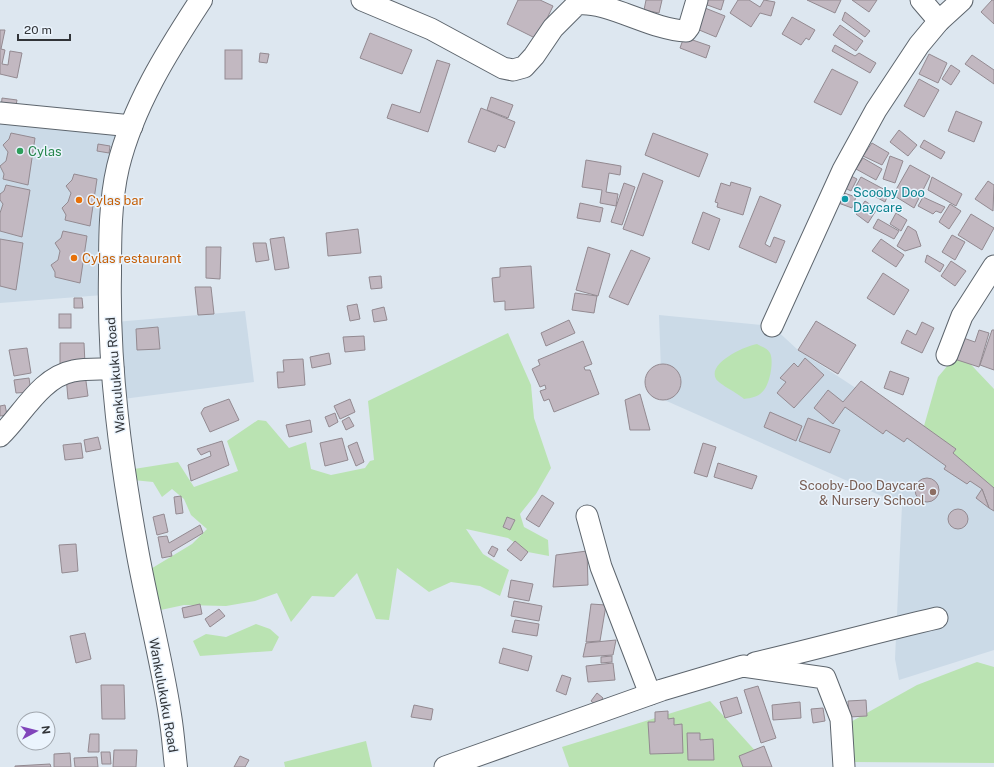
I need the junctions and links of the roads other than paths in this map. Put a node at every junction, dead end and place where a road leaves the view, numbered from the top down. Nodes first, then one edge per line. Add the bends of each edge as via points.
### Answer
1 (201, 0) edge
2 (362, 0) edge
3 (697, 0) edge
4 (921, 0) edge
5 (962, 0) edge
6 (939, 20) junction
7 (0, 113) edge
8 (132, 126) junction
9 (994, 266) edge
10 (772, 326) dead end
11 (947, 355) dead end
12 (113, 369) junction
13 (0, 436) edge
14 (587, 516) dead end
15 (937, 618) dead end
16 (743, 666) junction
17 (650, 694) junction
18 (176, 767) edge
19 (445, 767) edge
20 (844, 767) edge

1 - 8 main road, Wankulukuku Road via 163,59
2 - 3 street via 424,25 510,70 524,66 553,28 577,4 590,4 656,26 686,31
4 - 6 street
5 - 6 street
6 - 10 street via 919,45 876,110 843,170
7 - 8 street
8 - 12 main road, Wankulukuku Road via 118,166 113,205 109,326
9 - 11 street via 962,316
12 - 13 street via 73,371 58,376 46,384
12 - 18 main road, Wankulukuku Road via 138,554 170,715
14 - 17 street via 601,567
15 - 16 street
16 - 17 street
16 - 20 street via 825,678 841,719
17 - 19 street

